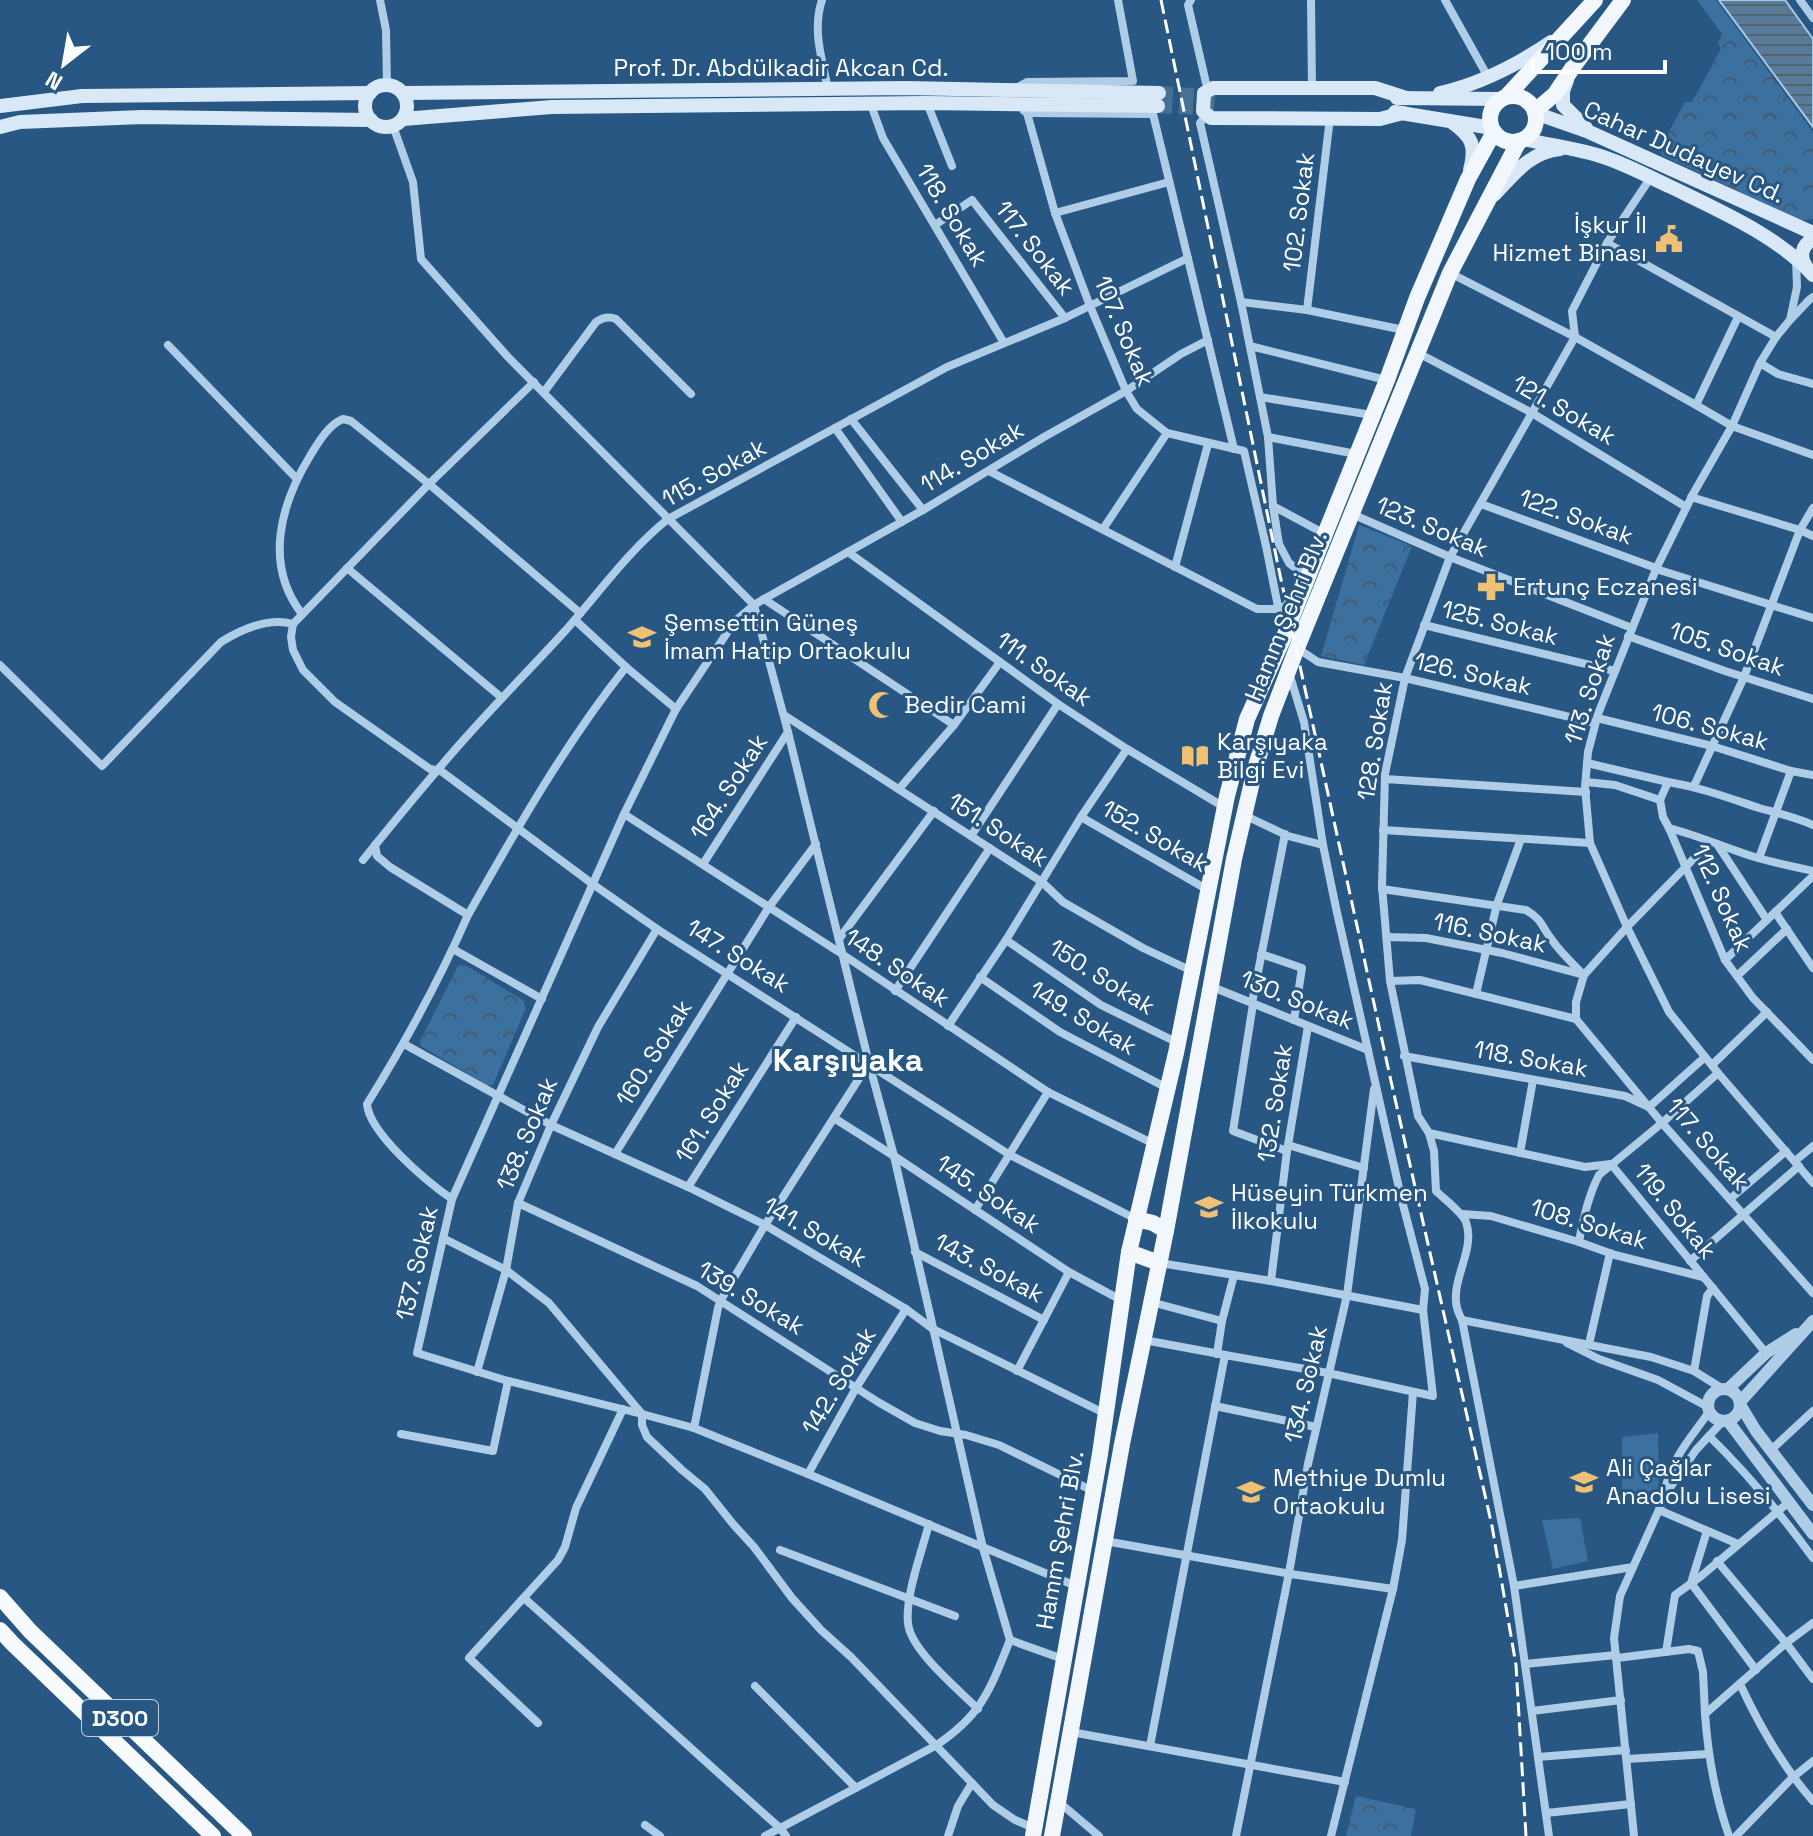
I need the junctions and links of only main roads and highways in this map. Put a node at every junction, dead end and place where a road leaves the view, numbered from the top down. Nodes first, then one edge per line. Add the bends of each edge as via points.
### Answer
1 (1623, 0) edge
2 (1591, 2) edge
3 (1562, 35) junction
4 (1573, 67) junction
5 (370, 93) junction
6 (403, 93) junction
7 (1011, 98) junction
8 (1504, 98) junction
9 (1158, 100) tunnel mouth
10 (1211, 102) junction
11 (1409, 103) junction
12 (0, 106) edge
13 (1535, 112) junction
14 (371, 120) junction
15 (1450, 121) junction
16 (398, 122) junction
17 (0, 127) edge
18 (1493, 130) junction
19 (1589, 132) junction
20 (1521, 140) junction
21 (1568, 149) junction
22 (1468, 179) junction
23 (1489, 202) junction
24 (1813, 236) edge
25 (1807, 268) edge
26 (1136, 1219) junction
27 (1166, 1231) junction
28 (1129, 1252) junction
29 (1159, 1263) junction
30 (0, 1597) edge
31 (0, 1630) edge
32 (1034, 1832) edge
33 (213, 1836) edge
34 (244, 1836) edge
35 (1052, 1836) edge

1 - 4 main road
2 - 3 main road
3 - 8 main road
3 - 11 main road via 1488,77
4 - 13 main road
4 - 19 main road via 1563,105
5 - 6 main road, Prof. Dr. Abdülkadir Akcan Cd. via 387,85
5 - 12 main road via 82,96
5 - 14 main road via 366,103
6 - 7 main road, Prof. Dr. Abdülkadir Akcan Cd. via 906,88
6 - 16 main road via 407,106
7 - 9 main road, Prof. Dr. Abdülkadir Akcan Cd.
7 - 16 main road, Prof. Dr. Abdülkadir Akcan Cd. via 871,105 552,107
8 - 11 main road
8 - 13 main road via 1524,98
8 - 18 main road via 1492,109
10 - 11 main road via 1381,110
10 - 11 main road via 1213,88 1375,88
10 - 11 main road via 1211,118 1380,119
11 - 15 main road
13 - 19 main road, Cahar Dudayev Cd.
13 - 20 main road via 1534,128
14 - 16 main road, Prof. Dr. Abdülkadir Akcan Cd. via 381,126
14 - 17 main road, Prof. Dr. Abdülkadir Akcan Cd. via 142,117
15 - 18 main road
15 - 22 main road via 1471,139
18 - 20 main road via 1505,141
18 - 22 main road, Hamm Şehri Blv.
19 - 24 main road, Cahar Dudayev Cd.
20 - 21 main road, Cahar Dudayev Cd.
20 - 23 main road, Hamm Şehri Blv.
21 - 23 main road via 1551,150 1523,164
21 - 25 main road, Cahar Dudayev Cd. via 1599,155 1651,177 1767,238
22 - 26 main road, Hamm Şehri Blv. via 1247,719
23 - 27 main road, Hamm Şehri Blv. via 1450,273 1271,716 1244,815
24 - 25 main road via 1802,252
26 - 27 main road
26 - 28 main road, Hamm Şehri Blv.
27 - 29 main road, Hamm Şehri Blv.
28 - 29 main road
28 - 32 main road, Hamm Şehri Blv.
29 - 35 main road, Hamm Şehri Blv.
30 - 34 highway, D300
31 - 33 highway, D300

